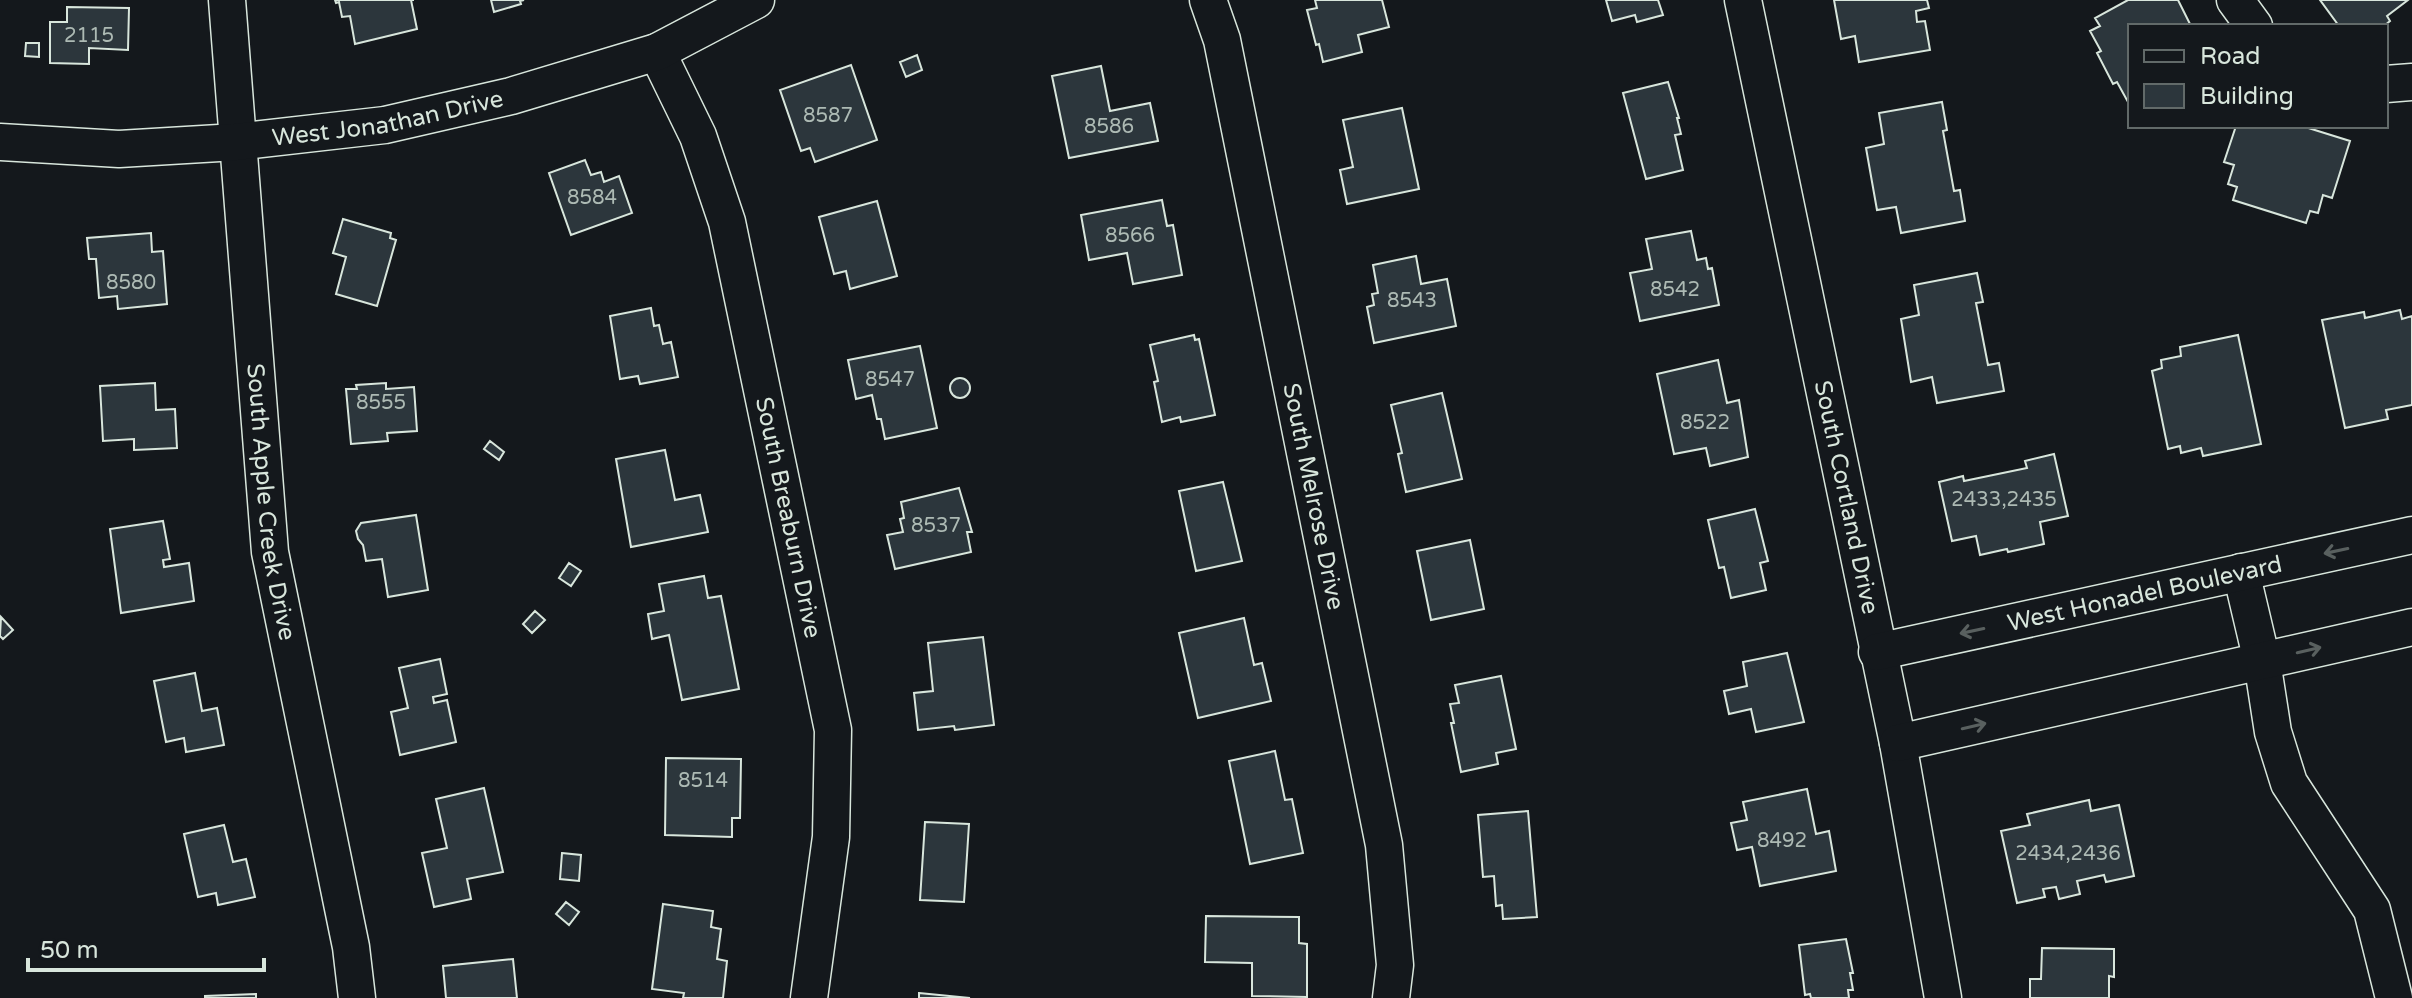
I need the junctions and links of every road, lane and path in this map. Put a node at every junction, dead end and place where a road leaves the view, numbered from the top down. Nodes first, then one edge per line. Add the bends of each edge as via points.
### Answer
1 (227, 0) edge
2 (756, 0) edge
3 (1208, 0) edge
4 (1743, 0) edge
5 (2235, 0) edge
6 (2253, 24) edge
7 (657, 52) junction
8 (2412, 82) edge
9 (2388, 84) edge
10 (0, 142) edge
11 (236, 142) junction
12 (2412, 535) edge
13 (2241, 572) junction
14 (2412, 627) edge
15 (1877, 652) junction
16 (2262, 661) junction
17 (1898, 743) junction
18 (357, 998) edge
19 (809, 998) edge
20 (1391, 998) edge
21 (1943, 998) edge
22 (2394, 998) edge

1 - 11 street, South Apple Creek Drive
2 - 7 street, West Jonathan Drive
3 - 20 street, South Melrose Drive via 1222,40 1384,845 1395,965
4 - 15 street, South Cortland Drive
5 - 6 street
7 - 11 street, West Jonathan Drive via 511,96 385,125
7 - 19 street, South Breaburn Drive via 698,136 727,222 833,730 831,837
8 - 9 street
10 - 11 street, West Jonathan Drive via 119,149
11 - 18 street, South Apple Creek Drive via 270,552
12 -> 13 street, West Honadel Boulevard
13 -> 15 street, West Honadel Boulevard
13 - 16 street
16 -> 14 street
15 - 17 street, South Cortland Drive
17 -> 16 street
16 - 22 street via 2273,732 2289,783 2372,910
17 - 21 street, South Cortland Drive

